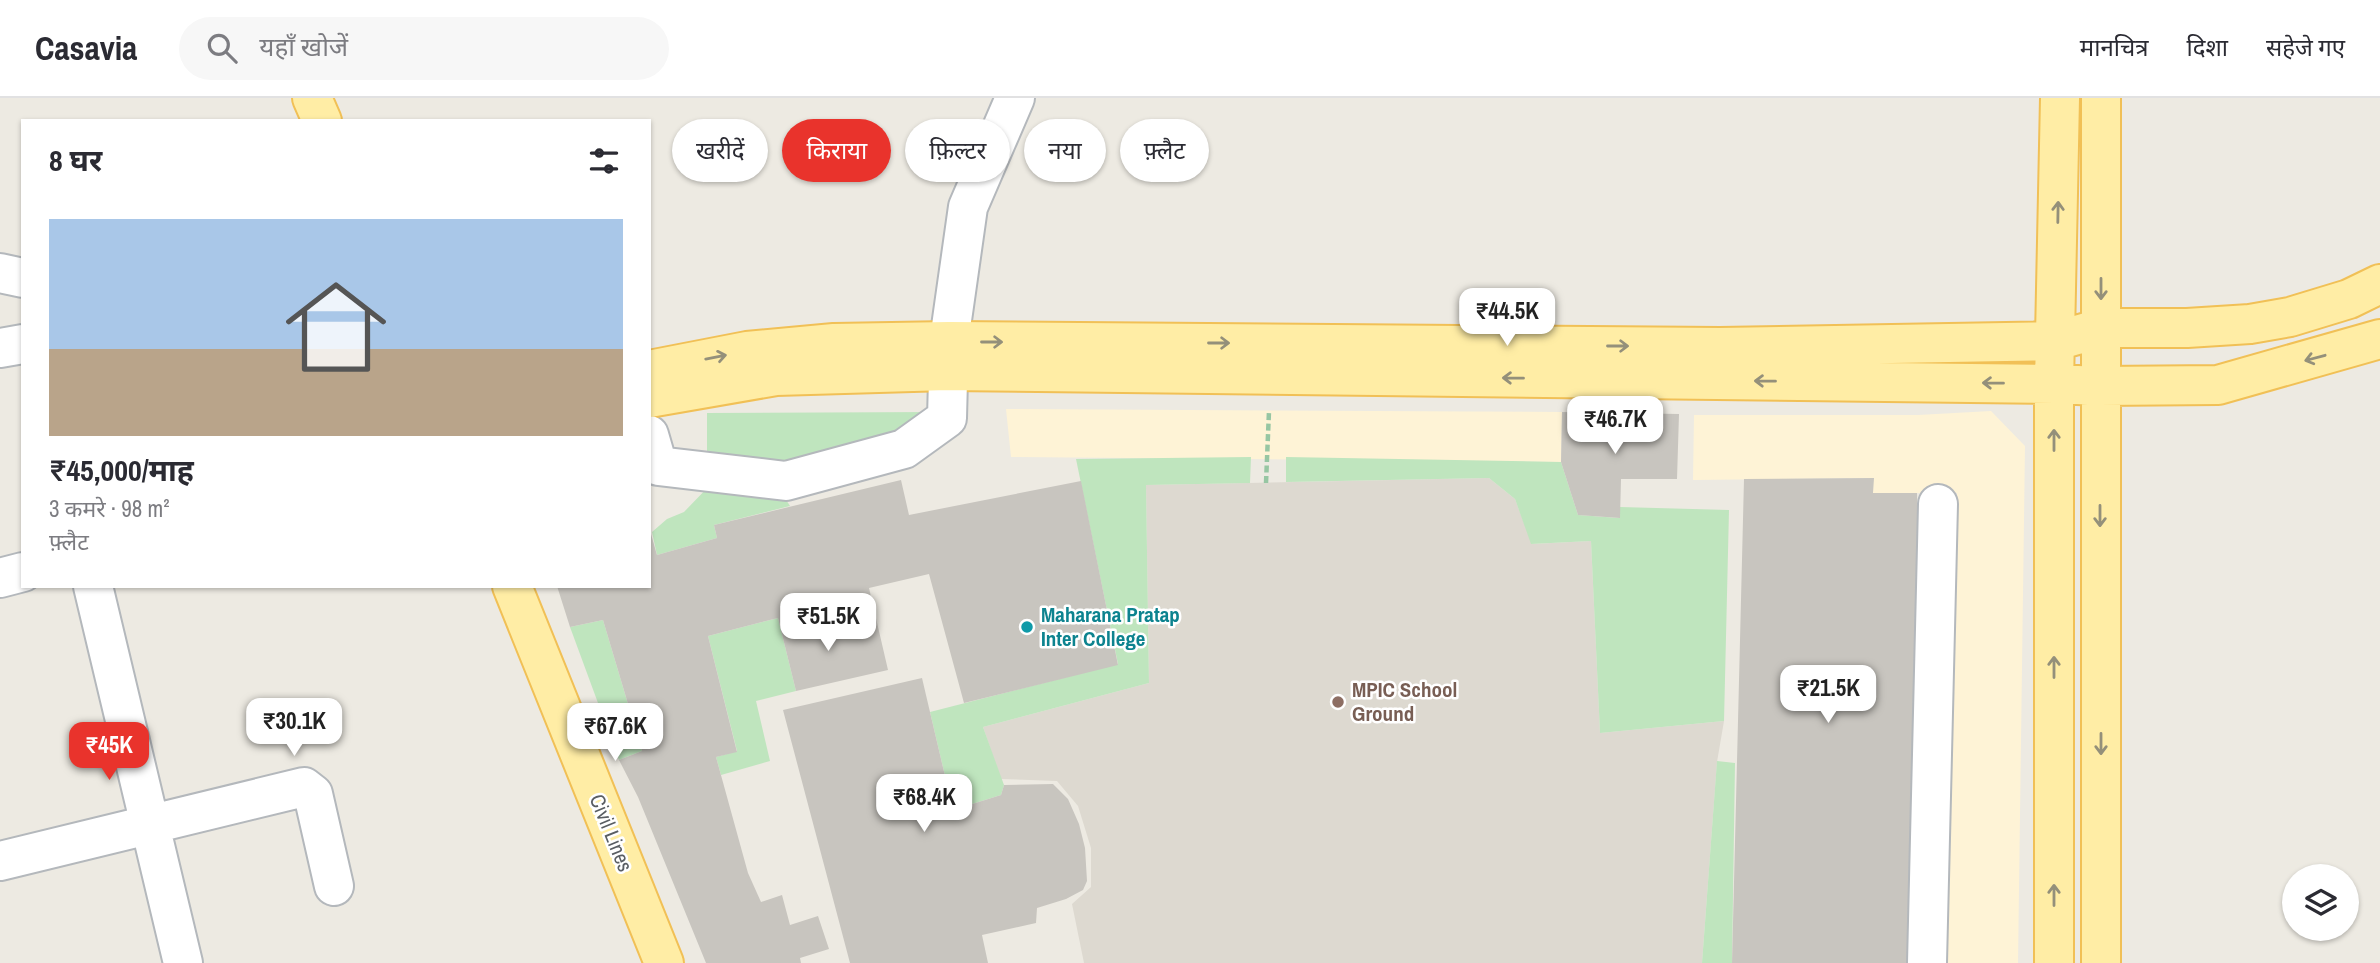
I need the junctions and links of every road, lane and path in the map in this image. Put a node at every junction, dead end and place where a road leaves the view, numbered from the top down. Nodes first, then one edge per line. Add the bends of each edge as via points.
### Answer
1 (312, 98) edge
2 (1015, 98) edge
3 (2060, 98) edge
4 (2101, 98) edge
5 (321, 119) edge
6 (0, 273) edge
7 (21, 278) edge
8 (2380, 284) edge
9 (2101, 328) junction
10 (2380, 340) edge
11 (2056, 341) junction
12 (21, 344) edge
13 (0, 348) edge
14 (948, 356) junction
15 (651, 370) edge
16 (1270, 375) junction
17 (2054, 384) junction
18 (2100, 386) junction
19 (651, 398) edge
20 (651, 442) edge
21 (1266, 483) dead end
22 (1938, 504) dead end
23 (21, 573) edge
24 (0, 578) edge
25 (93, 588) edge
26 (513, 588) edge
27 (150, 826) junction
28 (0, 861) edge
29 (334, 886) dead end
30 (183, 963) edge
31 (664, 963) edge
32 (1927, 963) edge
33 (2054, 963) edge
34 (2101, 963) edge

1 - 5 main road
2 - 14 street via 968,207
11 -> 3 main road
4 -> 9 main road
6 - 7 street
8 - 9 main road via 2314,310 2249,324
9 - 11 main road
9 - 18 main road
10 -> 18 main road via 2218,385
14 -> 11 main road
11 - 17 main road
12 - 13 street
15 -> 14 main road via 747,351 834,343
14 - 16 main road
14 - 19 main road via 776,376
14 - 20 street via 947,418 904,449 838,481 786,481 658,466
17 -> 16 main road
16 - 21 path
17 - 18 main road
33 -> 17 main road
18 -> 34 main road
22 - 32 street
23 - 24 street
25 - 27 street
26 - 31 main road, Civil Lines
27 - 28 street
27 - 29 street via 304,787 313,794
27 - 30 street

